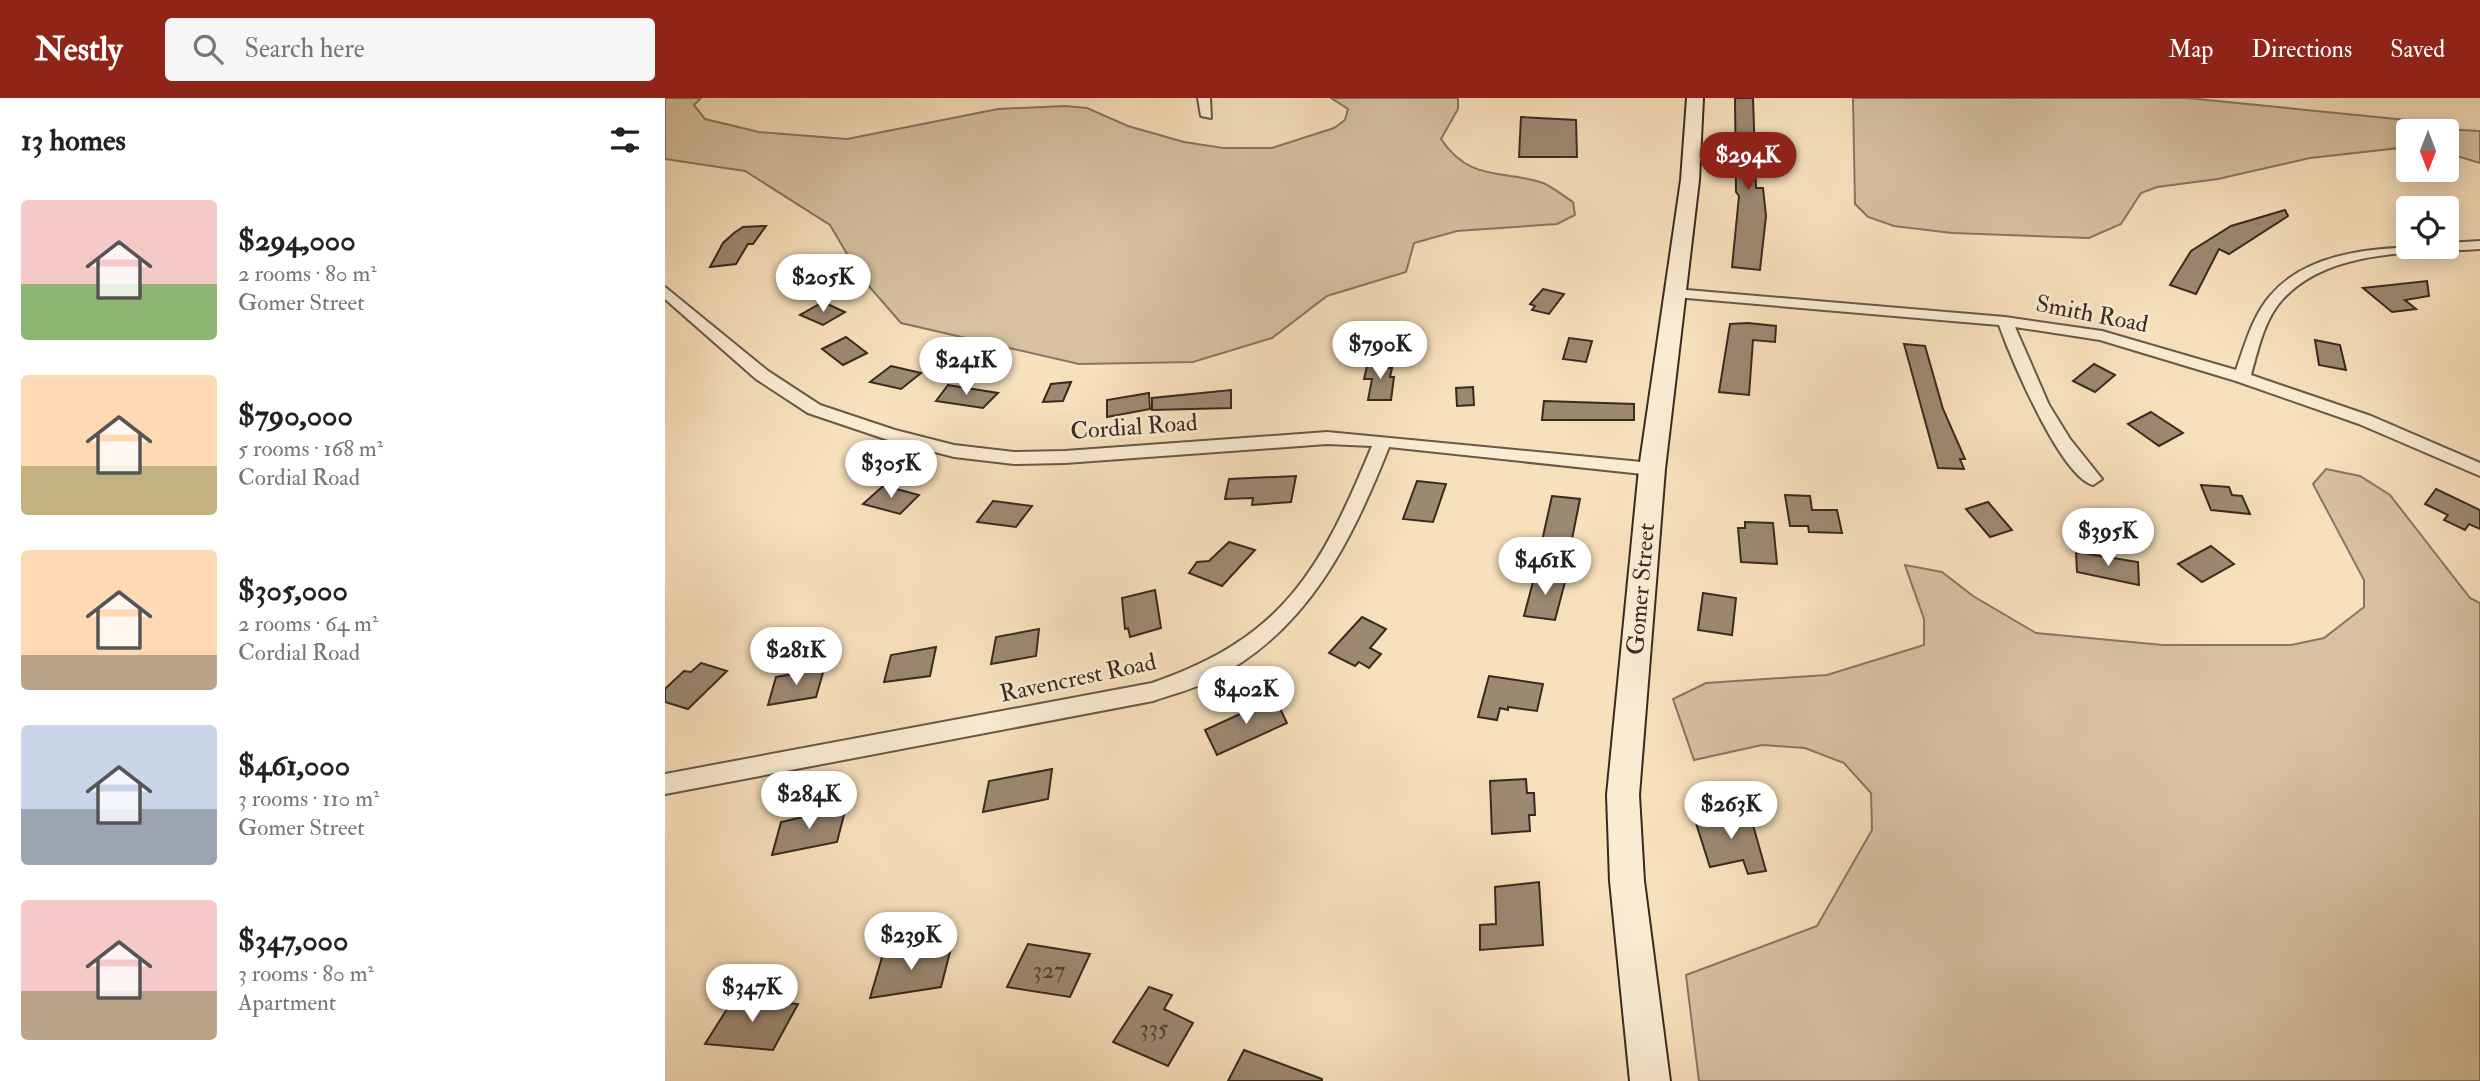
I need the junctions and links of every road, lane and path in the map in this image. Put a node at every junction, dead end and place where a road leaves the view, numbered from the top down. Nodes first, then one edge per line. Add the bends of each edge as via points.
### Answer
1 (1203, 98) edge
2 (1695, 98) edge
3 (1207, 116) dead end
4 (2480, 245) edge
5 (665, 291) edge
6 (1675, 293) junction
7 (2005, 321) junction
8 (2242, 377) junction
9 (1383, 441) junction
10 (1652, 469) junction
11 (2480, 470) edge
12 (2093, 479) dead end
13 (665, 784) edge
14 (1650, 1081) edge

1 - 3 street
2 - 6 street, Gomer Street
4 - 8 street via 2367,255 2305,274 2274,300 2258,329
5 - 9 street, Cordial Road via 762,375 814,409 954,451 1014,458 1065,457 1327,438
6 - 7 street, Smith Road
6 - 10 street, Gomer Street
7 - 8 street, Smith Road via 2102,336
7 - 12 street via 2037,399
8 - 11 street, Smith Road via 2365,420
9 - 10 street, Cordial Road
9 - 13 street, Ravencrest Road via 1354,512 1299,605 1269,634 1208,672 1153,692
10 - 14 street, Gomer Street via 1623,795 1627,881

